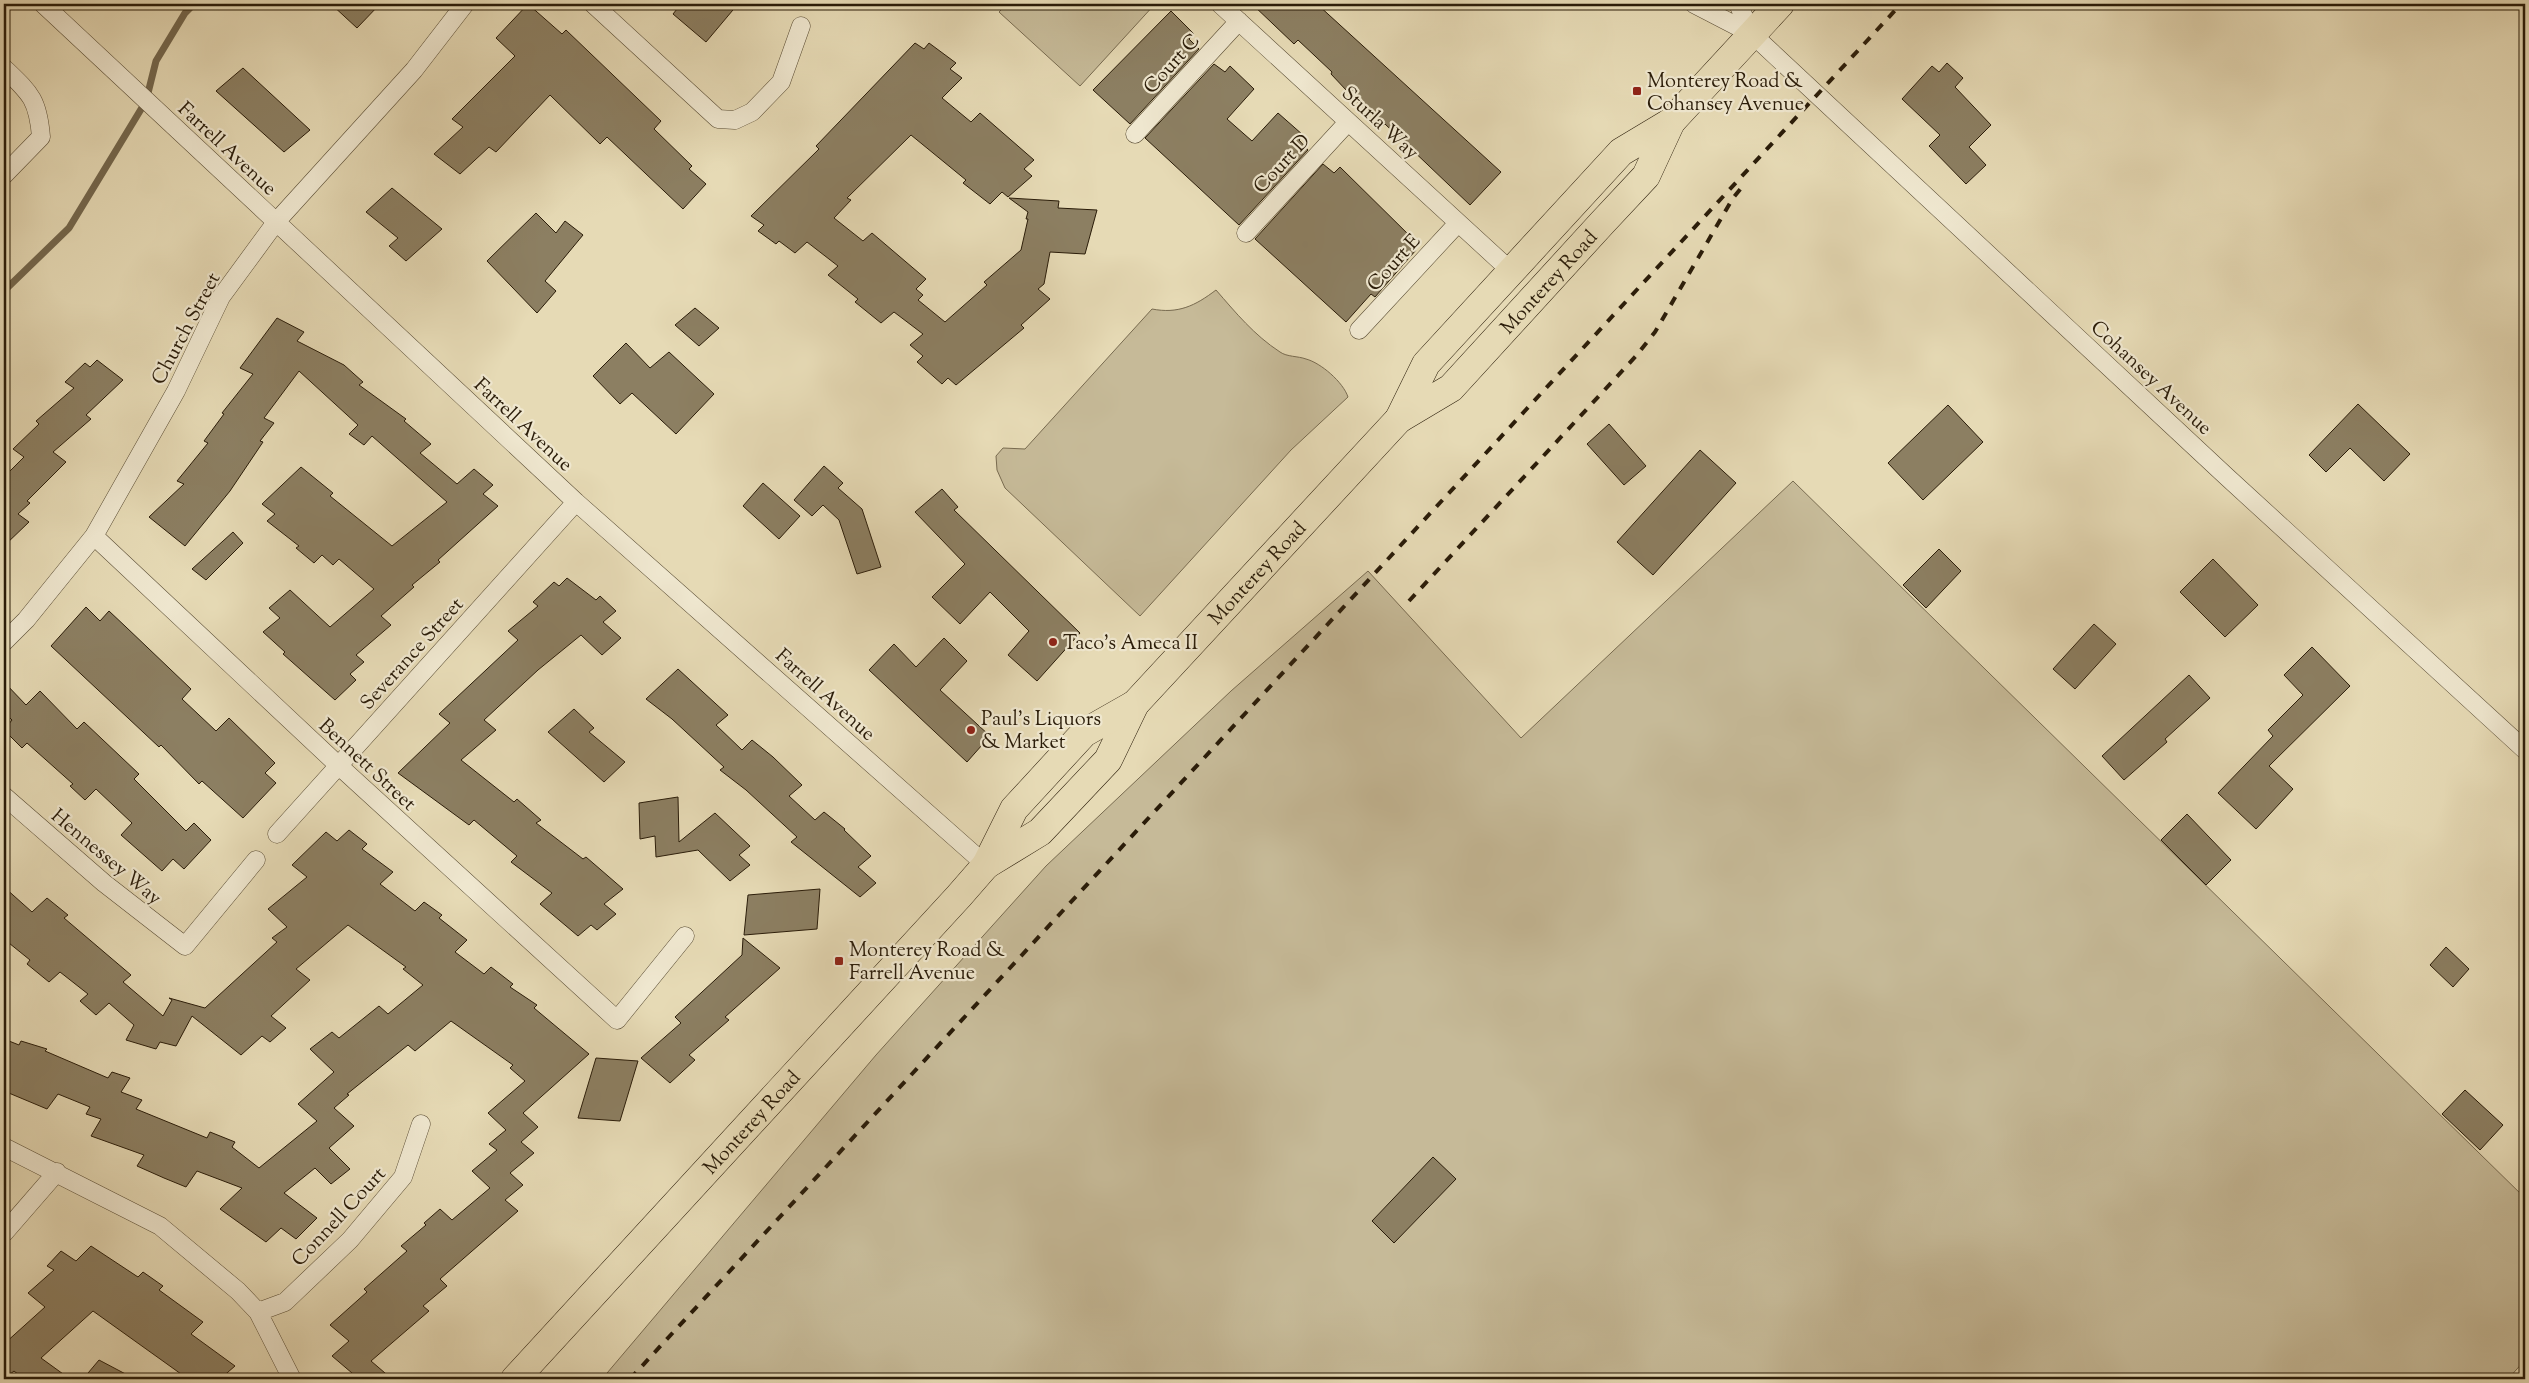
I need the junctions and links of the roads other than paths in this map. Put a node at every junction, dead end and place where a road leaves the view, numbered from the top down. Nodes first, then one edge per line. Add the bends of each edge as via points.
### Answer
1 (43, 4) edge
2 (465, 4) edge
3 (593, 4) edge
4 (1220, 4) edge
5 (1694, 4) edge
6 (1738, 4) edge
7 (1780, 4) edge
8 (1239, 21) junction
9 (801, 26) dead end
10 (1752, 34) junction
11 (4, 68) edge
12 (1348, 122) junction
13 (1671, 122) junction
14 (1135, 134) dead end
15 (4, 175) edge
16 (276, 222) junction
17 (1458, 223) junction
18 (1246, 233) dead end
19 (1512, 272) junction
20 (1359, 330) dead end
21 (1399, 419) junction
22 (576, 502) junction
23 (94, 536) junction
24 (4, 642) edge
25 (1135, 704) junction
26 (2525, 750) edge
27 (338, 765) junction
28 (4, 796) edge
29 (277, 834) dead end
30 (256, 860) dead end
31 (986, 865) junction
32 (685, 936) dead end
33 (421, 1124) dead end
34 (4, 1146) edge
35 (57, 1172) junction
36 (4, 1233) edge
37 (258, 1312) junction
38 (292, 1379) edge
39 (514, 1379) edge

1 - 16 street, Farrell Avenue
2 - 16 street, Church Street via 414,70
3 - 9 street via 718,119 735,120 752,112 781,82
4 - 8 street, Sturla Way
5 - 10 street, Cohansey Avenue
6 - 10 street, Cohansey Avenue
7 - 10 main road, Monterey Road
8 - 12 street, Sturla Way
8 - 14 street, Court C
10 - 13 main road, Monterey Road
10 - 26 street, Cohansey Avenue
11 - 15 street via 31,94 39,114 41,137
12 - 17 street, Sturla Way
12 - 18 street, Court D
13 - 19 main road, Monterey Road via 1621,152
13 - 21 main road, Monterey Road via 1646,176 1451,388
16 - 22 street, Farrell Avenue
16 - 23 street, Church Street via 221,297 176,391
17 - 19 street, Sturla Way
17 - 20 street, Court E
19 - 21 main road, Monterey Road via 1426,364
21 - 25 main road, Monterey Road
22 - 27 street, Severance Street
22 - 31 street, Farrell Avenue
23 - 24 street, Church Street via 26,620
23 - 27 street, Bennett Street
25 - 31 main road, Monterey Road via 1084,734 1014,809
25 - 31 main road, Monterey Road via 1108,760 1040,832
27 - 29 street, Severance Street
27 - 32 street, Bennett Street via 617,1020
28 - 30 street, Hennessey Way via 104,883 184,946
31 - 39 main road, Monterey Road
33 - 37 street, Connell Court via 403,1177 350,1240 285,1302
34 - 35 street
35 - 36 street
35 - 37 street via 160,1226 238,1291
37 - 38 street

